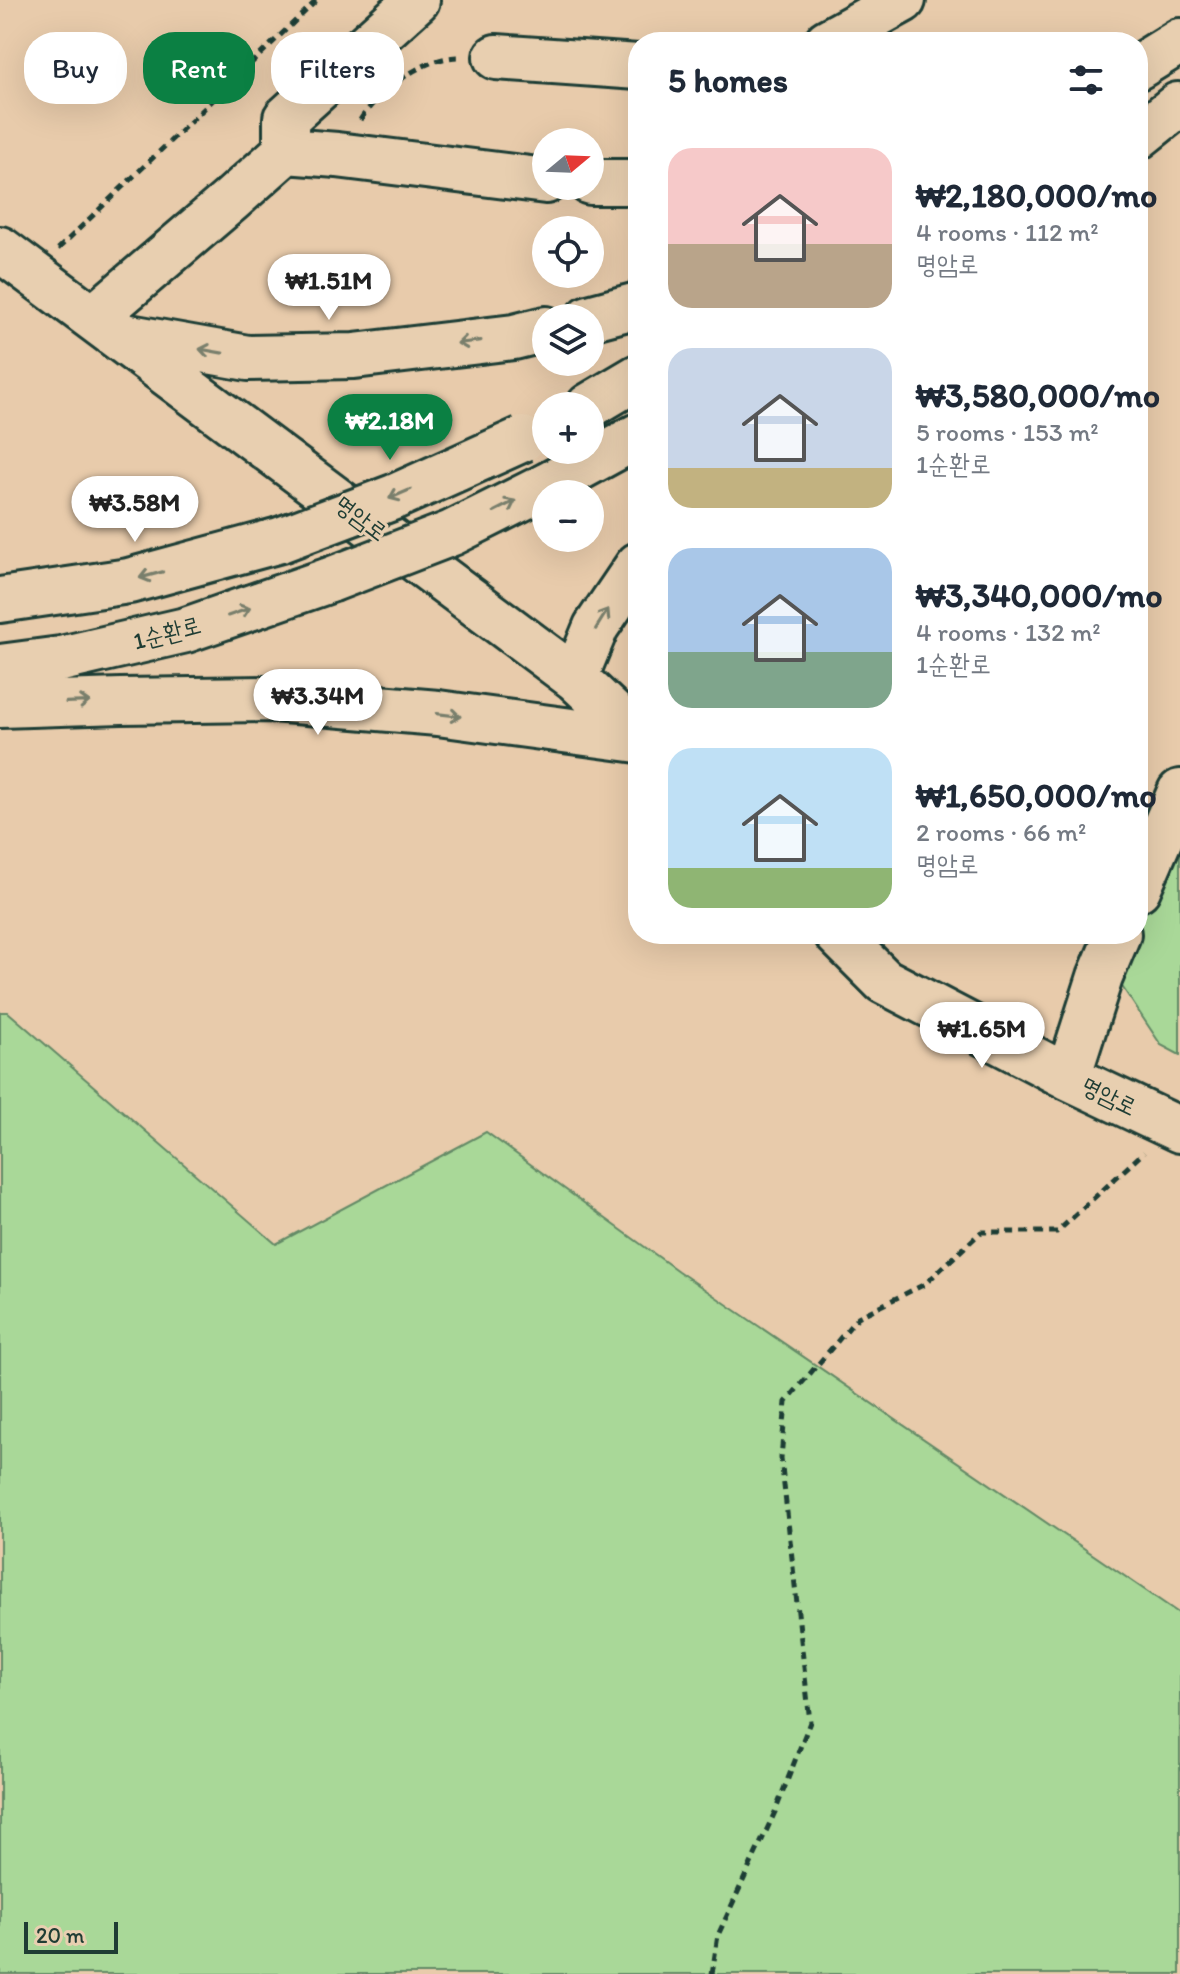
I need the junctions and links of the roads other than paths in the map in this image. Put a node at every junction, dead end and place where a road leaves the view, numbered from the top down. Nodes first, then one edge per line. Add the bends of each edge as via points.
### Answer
1 (417, 0) edge
2 (903, 0) edge
3 (845, 32) edge
4 (1180, 41) edge
5 (496, 57) road end
6 (1148, 61) edge
7 (628, 66) edge
8 (1179, 104) edge
9 (1148, 123) edge
10 (1148, 129) edge
11 (286, 151) junction
12 (532, 179) edge
13 (604, 182) edge
14 (628, 182) edge
15 (17, 261) edge
16 (628, 308) edge
17 (604, 314) edge
18 (104, 326) junction
19 (532, 332) edge
20 (628, 383) edge
21 (604, 397) edge
22 (532, 435) edge
23 (628, 441) edge
24 (628, 580) edge
25 (0, 600) edge
26 (0, 667) edge
27 (575, 678) junction
28 (0, 705) edge
29 (628, 728) edge
30 (628, 737) edge
31 (1180, 792) edge
32 (1148, 866) edge
33 (847, 944) edge
34 (1114, 944) edge
35 (1068, 1077) junction
36 (1176, 1128) edge

1 - 11 street via 286,118
2 - 3 street
4 - 6 street
5 - 7 street
8 - 9 street
8 - 10 street
11 - 12 street
11 - 18 street
13 - 14 street
15 - 18 street, 명암로
16 - 17 street
19 -> 18 street via 354,356 248,358
18 - 27 street, 명암로
20 - 21 street
22 -> 25 street, bridge via 394,497 280,540 129,581
26 -> 23 street, 1순환로, bridge via 61,659 186,630 330,580 452,533
27 -> 24 street via 596,627
27 - 29 street, 명암로
28 -> 30 street via 272,699
31 - 32 street
33 - 35 street, 명암로 via 884,981
34 - 35 street
35 - 36 street, 명암로

